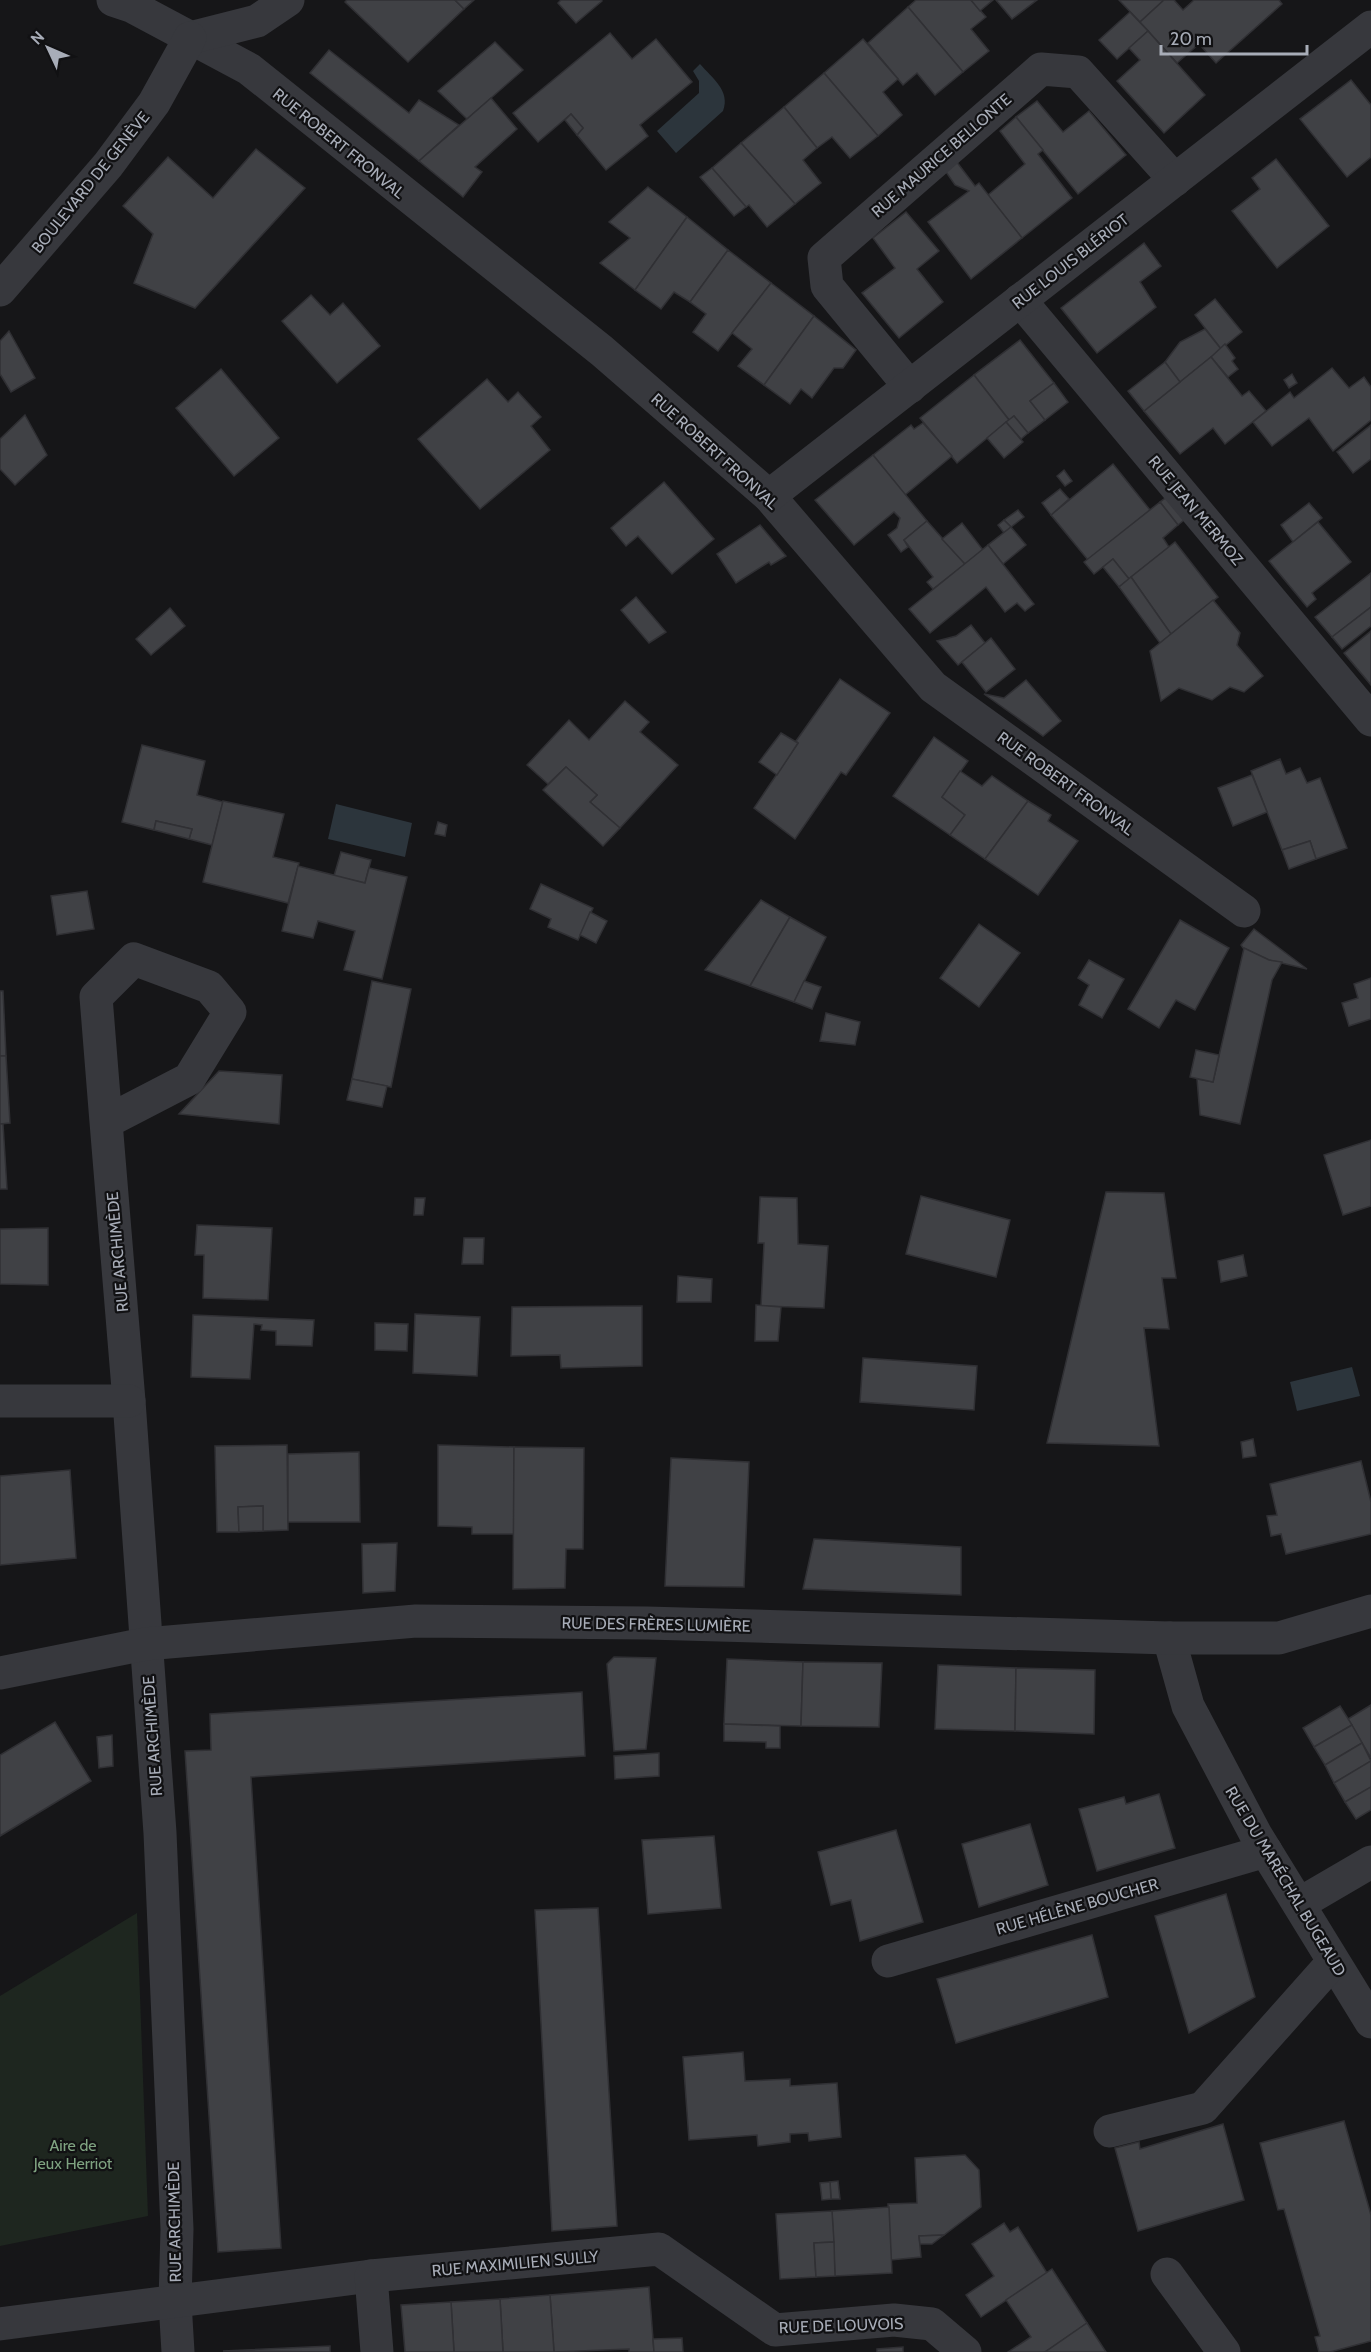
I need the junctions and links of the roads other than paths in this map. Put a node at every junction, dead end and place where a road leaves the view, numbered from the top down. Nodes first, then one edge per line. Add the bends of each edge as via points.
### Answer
1 (113, 0) edge
2 (288, 0) edge
3 (1371, 27) edge
4 (190, 38) junction
5 (1174, 180) junction
6 (0, 290) edge
7 (1020, 300) junction
8 (910, 387) junction
9 (769, 496) junction
10 (1371, 720) edge
11 (1244, 911) dead end
12 (106, 1122) junction
13 (0, 1401) edge
14 (129, 1401) junction
15 (1371, 1611) edge
16 (1169, 1638) junction
17 (145, 1644) junction
18 (0, 1673) edge
19 (1266, 1851) junction
20 (1371, 1862) edge
21 (1299, 1904) junction
22 (888, 1961) dead end
23 (1333, 1962) junction
24 (1371, 2022) edge
25 (1110, 2131) dead end
26 (659, 2249) joint
27 (1167, 2274) dead end
28 (371, 2276) junction
29 (175, 2302) junction
30 (0, 2324) edge
31 (178, 2352) edge
32 (377, 2352) edge
33 (965, 2352) edge
34 (1224, 2352) edge

1 - 4 street, RUE ROBERT FRONVAL
2 - 4 street via 257,21
3 - 5 street, RUE LOUIS BLÉRIOT
4 - 6 street, BOULEVARD DE GENÈVE via 154,103
4 - 9 street, RUE ROBERT FRONVAL via 249,69 602,351
5 - 7 street, RUE LOUIS BLÉRIOT
5 - 8 street, RUE MAURICE BELLONTE via 1078,72 1041,69 824,258 827,285
7 - 8 street, RUE LOUIS BLÉRIOT
7 - 10 street, RUE JEAN MERMOZ
8 - 9 street, RUE LOUIS BLÉRIOT
9 - 11 street, RUE ROBERT FRONVAL via 933,687
12 - 12 street, RUE ARCHIMÈDE via 189,1079 230,1012 209,987 134,959 96,997
12 - 14 street, RUE ARCHIMÈDE
13 - 14 street
14 - 17 street, RUE ARCHIMÈDE
15 - 16 street, RUE DES FRÈRES LUMIÈRE via 1279,1638
16 - 17 street, RUE DES FRÈRES LUMIÈRE via 646,1623 416,1621
16 - 19 street, RUE DU MARÉCHAL BUGEAUD via 1188,1706
17 - 18 street, RUE DES FRÈRES LUMIÈRE
17 - 29 street, RUE ARCHIMÈDE via 160,1833 177,2229
19 - 21 street, RUE DU MARÉCHAL BUGEAUD
19 - 22 street, RUE HÉLÈNE BOUCHER
20 - 21 street
21 - 23 street, RUE DU MARÉCHAL BUGEAUD
23 - 24 street, RUE DU MARÉCHAL BUGEAUD
23 - 25 street via 1203,2108
26 - 28 street, RUE MAXIMILIEN SULLY
26 - 33 street, RUE DE LOUVOIS via 775,2330 894,2320 932,2324
27 - 34 street
28 - 29 street, RUE MAXIMILIEN SULLY
28 - 32 street
29 - 30 street, RUE MAXIMILIEN SULLY
29 - 31 street, RUE ARCHIMÈDE

